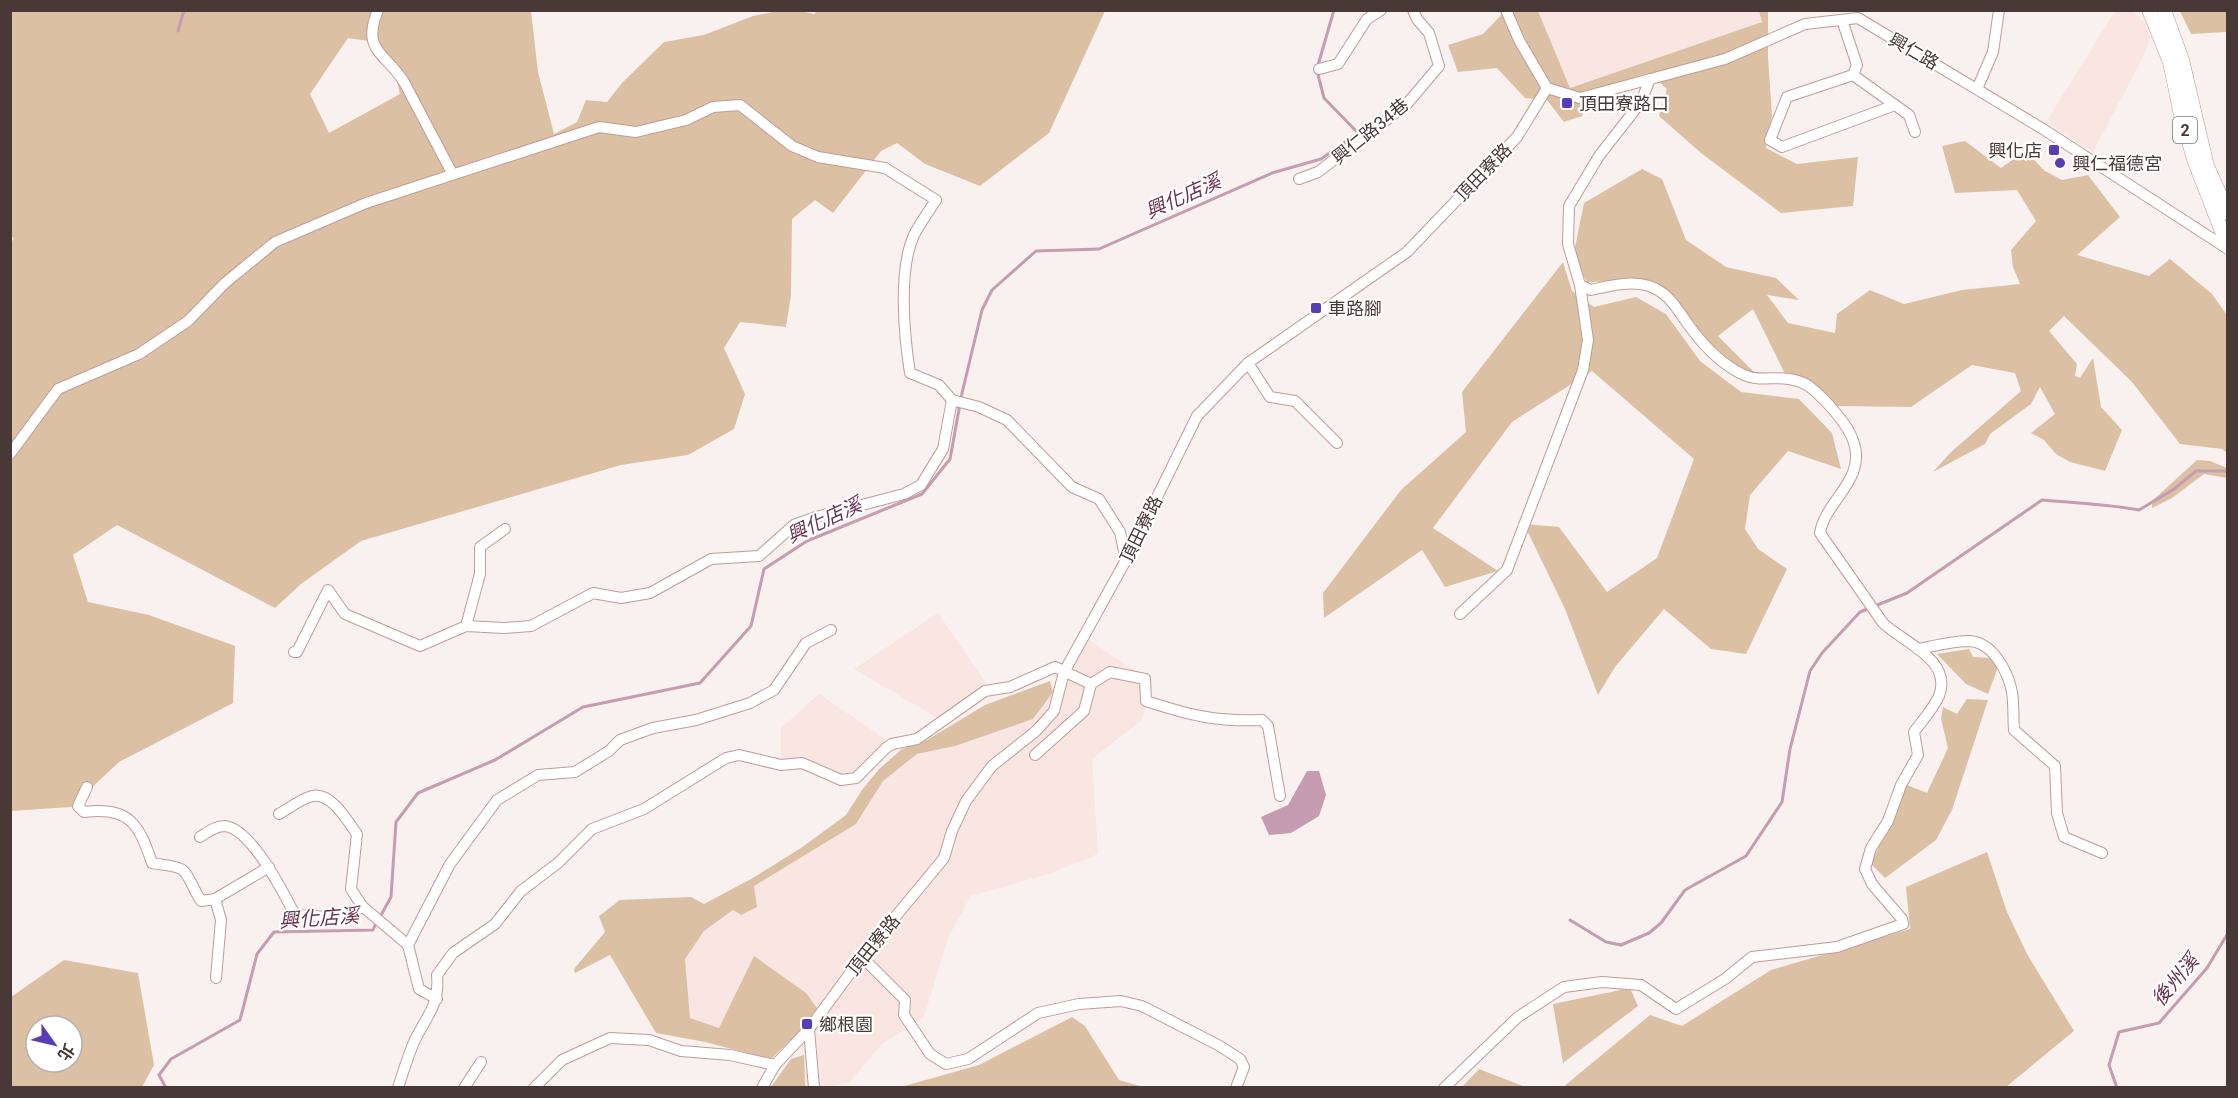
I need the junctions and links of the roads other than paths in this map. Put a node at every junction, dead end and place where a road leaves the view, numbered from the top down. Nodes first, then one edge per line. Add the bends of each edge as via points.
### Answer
1 (378, 10) edge
2 (1381, 10) edge
3 (1413, 10) edge
4 (1506, 10) edge
5 (1999, 10) edge
6 (2149, 10) edge
7 (2164, 10) edge
8 (1858, 14) edge
9 (1842, 20) junction
10 (1319, 69) dead end
11 (1853, 75) junction
12 (1650, 79) junction
13 (1547, 88) junction
14 (1977, 89) junction
15 (1895, 105) junction
16 (1915, 132) dead end
17 (453, 173) junction
18 (1299, 179) dead end
19 (2228, 213) edge
20 (2228, 248) edge
21 (1580, 285) junction
22 (1248, 363) junction
23 (952, 400) junction
24 (1337, 443) dead end
25 (10, 454) edge
26 (505, 529) dead end
27 (1126, 560) junction
28 (1460, 614) dead end
29 (466, 626) junction
30 (831, 630) dead end
31 (1917, 649) junction
32 (294, 652) dead end
33 (1064, 672) junction
34 (1092, 684) junction
35 (1035, 755) dead end
36 (87, 786) dead end
37 (1280, 796) dead end
38 (279, 814) dead end
39 (200, 837) dead end
40 (2102, 853) dead end
41 (269, 867) junction
42 (215, 899) junction
43 (362, 906) junction
44 (408, 945) junction
45 (862, 957) junction
46 (216, 978) dead end
47 (437, 999) junction
48 (808, 1029) junction
49 (481, 1062) dead end
50 (775, 1065) junction
51 (398, 1088) edge
52 (464, 1088) edge
53 (534, 1088) edge
54 (762, 1088) edge
55 (814, 1088) edge
56 (1236, 1088) edge
57 (1444, 1088) edge

1 - 17 street via 371,37 381,56 404,82
2 - 10 street via 1368,19 1338,64
3 - 18 street, 興仁路34巷 via 1429,33 1439,66 1406,105 1318,172
4 - 13 street
5 - 14 street via 1993,52
6 - 20 main road, 2 via 2170,62 2195,162
7 - 19 main road, 2 via 2182,60 2207,166
8 - 9 street, 興仁路
8 - 14 street, 興仁路
9 - 11 street via 1857,66
9 - 12 street, 興仁路 via 1804,24 1725,59
11 - 15 street
11 - 15 street via 1787,97 1770,140 1782,147
12 - 13 street, 興仁路 via 1580,98
12 - 21 street via 1641,102 1599,156 1569,206 1568,244
13 - 22 street, 頂田寮路 via 1517,137 1407,252
14 - 20 street, 興仁路
15 - 16 street via 1909,116
17 - 23 street via 599,127 636,132 686,120 713,107 740,105 792,146 818,157 885,168 936,200 914,236 904,272 906,346 910,373 939,385
17 - 25 street via 366,202 275,242 225,283 188,321 139,354 58,389
21 - 28 street via 1588,340 1583,370 1507,570
21 - 31 street via 1591,291 1620,284 1649,286 1672,300 1709,351 1744,375 1767,380 1788,378 1808,385 1846,425 1855,445 1852,479 1821,522 1820,533 1883,623
22 - 24 street via 1270,397 1295,401
22 - 27 street, 頂田寮路 via 1197,416
23 - 27 street via 979,406 1007,420 1072,487 1099,499 1120,532
23 - 29 street via 943,449 921,485 904,494 794,525 759,556 711,560 650,593 621,598 592,593 531,626
26 - 29 street via 480,547 480,574
27 - 33 street, 頂田寮路
29 - 32 street via 420,646 345,614 328,590
30 - 44 street via 806,644 774,690 750,703 620,740 609,752 575,772 538,775 496,800 450,864
31 - 40 street via 1970,641 1984,645 1994,654 2012,692 2014,730 2055,766 2057,813 2064,837
31 - 57 street via 1937,666 1943,683 1938,698 1914,732 1918,755 1871,848 1865,869 1903,924 1837,947 1752,957 1676,1009 1641,985 1602,982 1564,987 1518,1017
33 - 34 street
33 - 45 street, 頂田寮路 via 1053,711 1036,731 992,766 966,801 944,858
33 - 47 street via 1055,668 1010,687 985,691 917,739 886,748 855,778 841,780 802,763 781,765 739,755 726,758 644,808 592,829 558,863 521,891 495,924 453,953 437,975
34 - 35 street via 1084,711
34 - 37 street via 1110,672 1145,679 1146,700 1193,716 1262,720 1268,726
36 - 42 street via 78,806 84,812 121,813 143,837 152,863 182,869 201,901
38 - 43 street via 312,796 332,803 357,834 351,889
39 - 41 street via 226,826 239,831
41 - 42 street
41 - 43 street via 295,915 348,918
42 - 46 street via 221,920
43 - 44 street
44 - 47 street via 419,989
45 - 48 street, 頂田寮路
45 - 56 street via 904,1000 904,1016 930,1054 946,1064 968,1059 1038,1013 1079,1004 1121,1001 1142,1006 1240,1059 1244,1067
47 - 51 street via 414,1042
48 - 50 street, 頂田寮路
48 - 55 street
49 - 52 street
50 - 53 street via 730,1055 681,1051 649,1040 610,1038 562,1060
50 - 54 street, 頂田寮路

